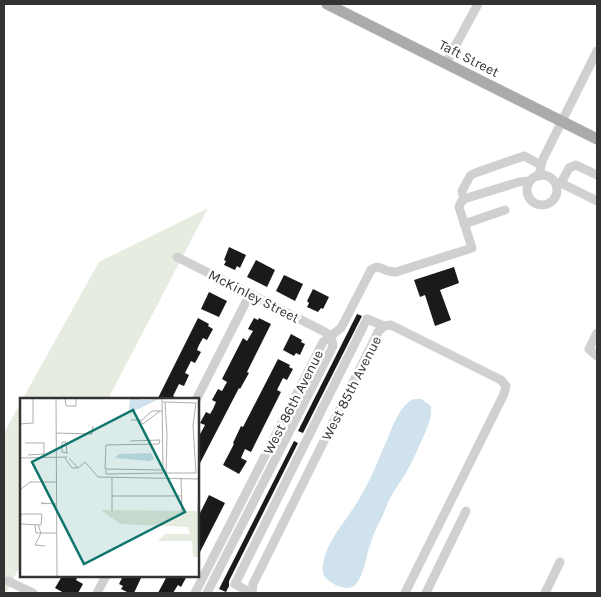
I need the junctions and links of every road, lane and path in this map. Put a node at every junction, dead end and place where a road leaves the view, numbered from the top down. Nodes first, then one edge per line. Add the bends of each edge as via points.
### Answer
1 (327, 4) edge
2 (478, 4) edge
3 (346, 8) edge
4 (597, 51) edge
5 (446, 64) junction
6 (594, 68) edge
7 (561, 121) junction
8 (597, 139) edge
9 (541, 165) junction
10 (539, 176) junction
11 (597, 176) edge
12 (530, 181) junction
13 (558, 183) junction
14 (464, 199) junction
15 (597, 201) edge
16 (505, 210) dead end
17 (464, 224) junction
18 (177, 257) dead end
19 (250, 294) junction
20 (384, 326) junction
21 (597, 333) edge
22 (331, 336) junction
23 (597, 356) edge
24 (197, 398) edge
25 (466, 512) dead end
26 (560, 562) dead end
27 (105, 577) edge
28 (8, 581) dead end
29 (33, 593) edge
30 (97, 593) edge
31 (195, 593) edge
32 (207, 593) edge
33 (252, 593) edge
34 (405, 593) edge
35 (426, 593) edge
36 (545, 593) edge

1 - 3 main road, Taft Street
2 - 5 street
3 - 5 main road, Taft Street
4 - 6 street
5 - 7 main road, Taft Street
6 - 7 street
7 - 8 main road, Taft Street
7 - 9 street
9 - 10 street
9 - 14 street via 524,156 475,173 462,191
10 - 12 street
10 - 13 street
11 - 13 street via 576,165 568,168
12 - 13 street via 528,195 538,205 548,204 555,197
12 - 14 street
13 - 15 street
14 - 17 street via 459,207
16 - 17 street
17 - 22 street via 472,248 396,272 380,266 371,270 341,328
18 - 19 street, McKinley Street
19 - 22 street, McKinley Street
19 - 24 street
20 - 33 street, West 85th Avenue via 378,332 253,584
20 - 33 street via 367,319 235,584
20 - 34 street, West 85th Avenue via 391,325 501,380 506,386
21 - 23 street via 589,349
22 - 31 street, West 86th Avenue via 323,342
22 - 32 street, West 86th Avenue via 333,346
25 - 35 street
26 - 36 street
27 - 30 street
28 - 29 street

